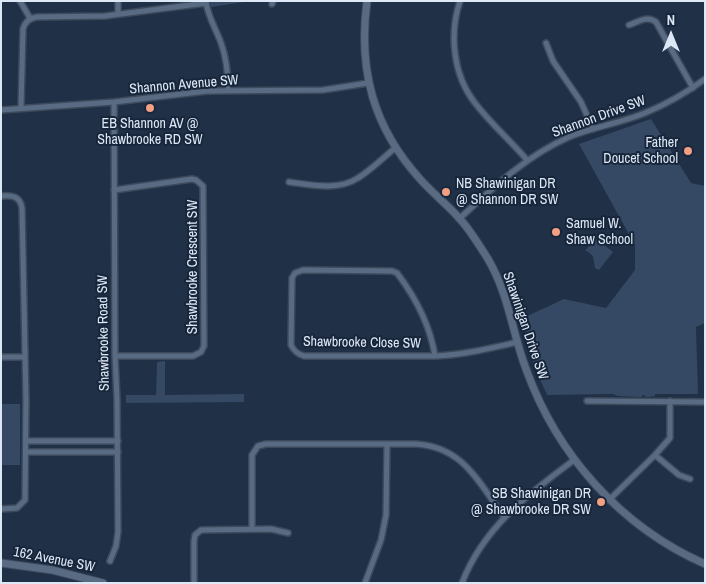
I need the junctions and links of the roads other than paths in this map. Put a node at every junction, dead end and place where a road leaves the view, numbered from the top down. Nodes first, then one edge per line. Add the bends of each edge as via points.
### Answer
1 (20, 1) edge
2 (118, 1) edge
3 (367, 1) edge
4 (460, 1) edge
5 (206, 2) edge
6 (118, 14) junction
7 (30, 18) junction
8 (629, 25) dead end
9 (546, 43) dead end
10 (705, 79) edge
11 (368, 83) junction
12 (693, 88) junction
13 (228, 90) junction
14 (114, 102) junction
15 (21, 108) junction
16 (1, 110) edge
17 (593, 129) junction
18 (395, 148) junction
19 (527, 160) junction
20 (289, 182) dead end
21 (114, 190) junction
22 (1, 196) edge
23 (460, 218) junction
24 (518, 342) junction
25 (114, 356) junction
26 (435, 356) junction
27 (1, 357) edge
28 (24, 357) junction
29 (587, 401) dead end
30 (670, 401) junction
31 (705, 402) edge
32 (26, 441) junction
33 (118, 441) junction
34 (387, 444) junction
35 (26, 452) junction
36 (118, 452) junction
37 (655, 455) junction
38 (574, 460) junction
39 (690, 479) dead end
40 (610, 500) junction
41 (1, 509) edge
42 (504, 517) junction
43 (252, 529) junction
44 (288, 534) dead end
45 (110, 561) dead end
46 (1, 563) edge
47 (705, 564) edge
48 (103, 583) edge
49 (194, 583) edge
50 (365, 583) edge
51 (462, 583) edge

1 - 7 street
2 - 6 street
3 - 11 street, Shawinigan Drive SW via 364,43
4 - 19 street via 454,37 463,82 474,102
5 - 6 street
5 - 13 street via 225,54
6 - 7 street
7 - 15 street via 23,29
8 - 12 street via 649,18 656,22
9 - 17 street
10 - 12 street, Shannon Drive SW
11 - 13 street, Shannon Avenue SW via 323,90
11 - 18 street, Shawinigan Drive SW via 380,119
12 - 17 street, Shannon Drive SW via 644,114
13 - 14 street, Shannon Avenue SW
14 - 15 street, Shannon Avenue SW
14 - 21 street, Shawbrooke Road SW
15 - 16 street, Shannon Avenue SW
17 - 19 street, Shannon Drive SW via 567,138
18 - 20 street via 352,181 326,186
18 - 23 street, Shawinigan Drive SW via 421,180
19 - 23 street, Shannon Drive SW
21 - 25 street, Shawbrooke Road SW
21 - 25 street, Shawbrooke Crescent SW via 192,179 203,186 204,318 204,346 198,355
22 - 28 street via 16,197 22,208
23 - 24 street, Shawinigan Drive SW via 499,282
24 - 26 street, Shawbrooke Close SW
24 - 38 street, Shawinigan Drive SW via 542,408
25 - 33 street, Shawbrooke Road SW
26 - 26 street, Shawbrooke Close SW via 300,355 291,345 292,278 303,270 392,271 416,301 427,324
27 - 28 street
28 - 32 street
29 - 30 street
30 - 31 street
30 - 37 street via 670,438
32 - 33 street
32 - 35 street
33 - 36 street, Shawbrooke Road SW
34 - 42 street via 423,444 451,454 473,473
34 - 43 street via 258,446 252,455
34 - 50 street via 386,515 381,540
35 - 36 street
35 - 41 street via 25,500 17,508
36 - 45 street, Shawbrooke Road SW via 118,532
37 - 39 street via 679,475
37 - 40 street
38 - 40 street, Shawinigan Drive SW
38 - 42 street
40 - 47 street, Shawinigan Drive SW via 654,536
42 - 51 street via 480,549
43 - 44 street via 271,529
43 - 49 street via 204,529 198,532 194,541
46 - 48 street, 162 Avenue SW via 52,570

